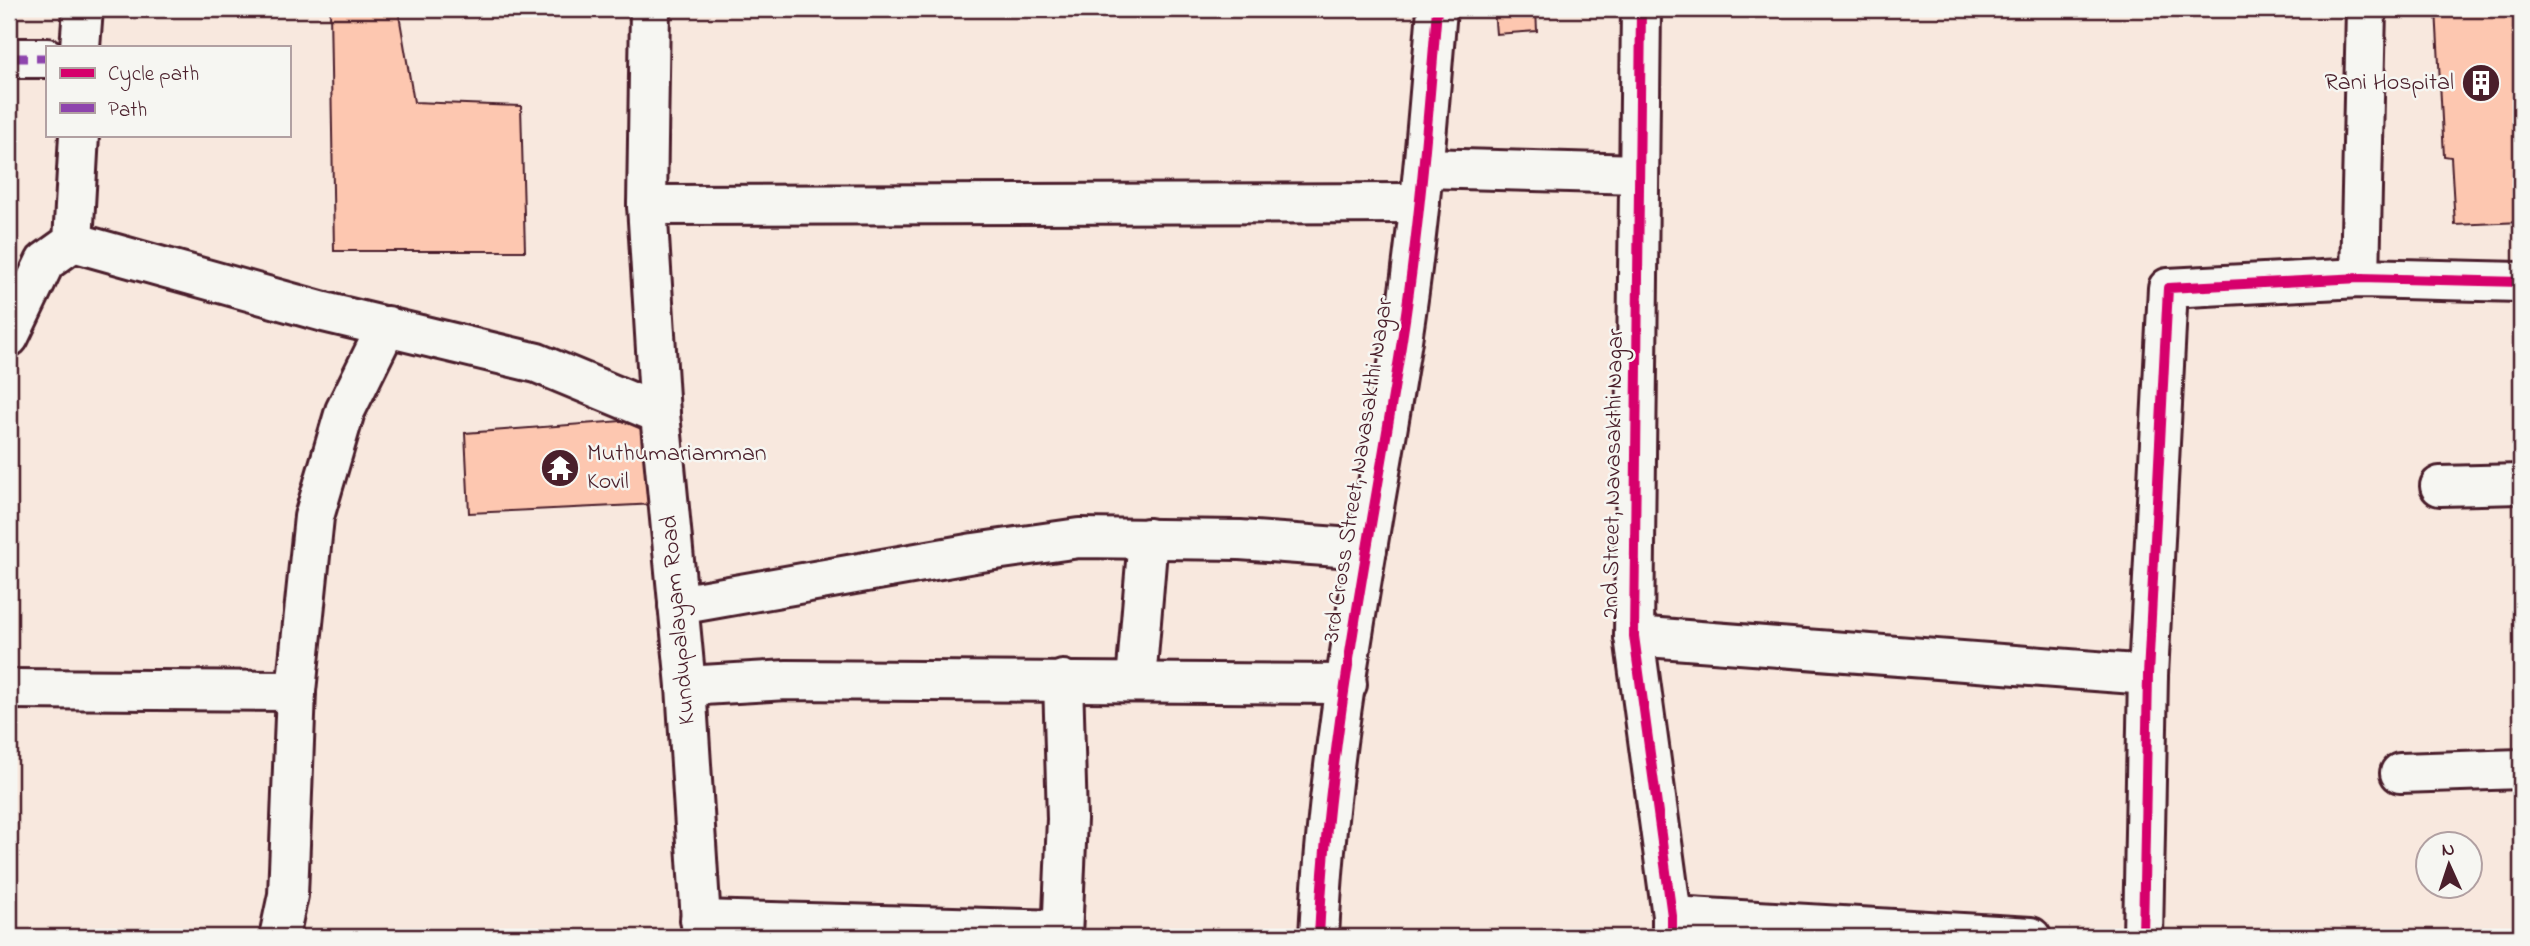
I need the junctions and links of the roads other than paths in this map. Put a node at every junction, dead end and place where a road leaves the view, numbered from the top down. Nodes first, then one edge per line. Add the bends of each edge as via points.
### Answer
1 (83, 9) edge
2 (650, 9) edge
3 (1437, 9) edge
4 (1641, 9) edge
5 (2366, 9) edge
6 (80, 46) edge
7 (9, 58) edge
8 (46, 58) edge
9 (79, 136) edge
10 (1639, 174) junction
11 (1422, 185) junction
12 (647, 205) junction
13 (73, 242) junction
14 (2360, 278) junction
15 (2521, 282) edge
16 (387, 326) junction
17 (9, 337) edge
18 (660, 414) junction
19 (2521, 484) edge
20 (2440, 486) dead end
21 (1148, 538) junction
22 (1367, 549) junction
23 (678, 605) junction
24 (1634, 636) junction
25 (2148, 676) junction
26 (1063, 680) junction
27 (1136, 681) junction
28 (1347, 684) junction
29 (686, 686) junction
30 (9, 689) edge
31 (296, 691) junction
32 (2521, 769) edge
33 (2400, 773) dead end
34 (1672, 927) edge
35 (701, 929) edge
36 (1062, 934) edge
37 (279, 937) edge
38 (1319, 937) edge
39 (2031, 937) edge
40 (2143, 937) edge

1 - 6 street
2 - 12 street, Kundupalayam Road
3 - 11 street, 3rd Cross Street, Navasakthi Nagar
4 - 10 street, 2nd Street, Navasakthi Nagar
5 - 14 street
7 - 8 street
9 - 13 street
10 - 11 street
10 - 24 street, 2nd Street, Navasakthi Nagar
11 - 12 street
11 - 22 street, 3rd Cross Street, Navasakthi Nagar
12 - 18 street, Kundupalayam Road
13 - 16 street
13 - 17 street via 45,262
14 - 15 street
14 - 25 street via 2168,288
16 - 18 street via 537,363
16 - 31 street via 345,411 314,517
18 - 23 street, Kundupalayam Road
19 - 20 street
21 - 22 street
21 - 23 street via 1079,538
21 - 27 street
22 - 28 street, 3rd Cross Street, Navasakthi Nagar
23 - 29 street, Kundupalayam Road
24 - 25 street
24 - 34 street, 2nd Street, Navasakthi Nagar
25 - 40 street
26 - 27 street
26 - 29 street via 787,680
26 - 36 street via 1067,819
27 - 28 street
28 - 38 street, 3rd Cross Street, Navasakthi Nagar
29 - 35 street, Kundupalayam Road
30 - 31 street
31 - 37 street via 288,895
32 - 33 street
34 - 39 street
35 - 36 street

